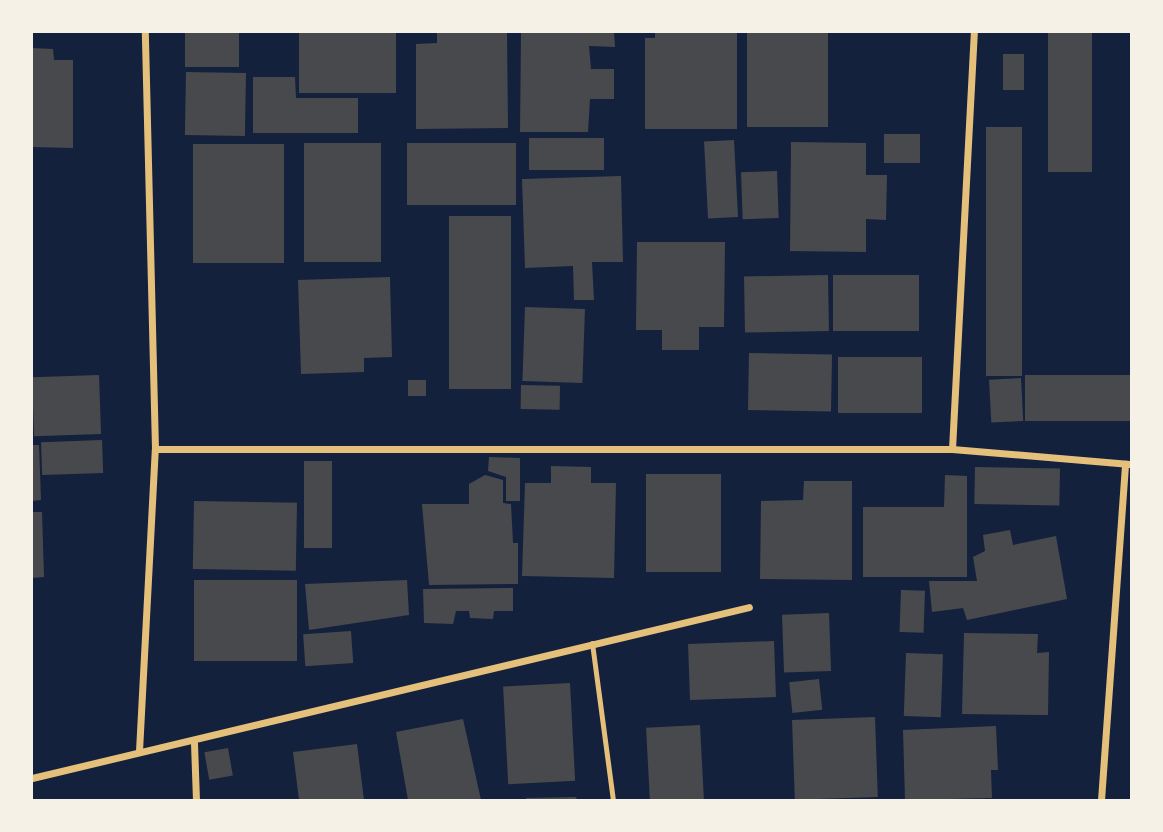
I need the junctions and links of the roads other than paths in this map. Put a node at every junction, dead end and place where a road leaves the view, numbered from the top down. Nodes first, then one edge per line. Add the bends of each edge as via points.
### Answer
1 (145, 32) edge
2 (974, 32) edge
3 (155, 449) junction
4 (952, 449) junction
5 (1128, 464) edge
6 (749, 607) dead end
7 (592, 643) junction
8 (194, 743) junction
9 (139, 751) junction
10 (32, 778) edge
11 (195, 800) edge
12 (613, 800) edge
13 (1101, 800) edge

1 - 3 street
2 - 4 street
3 - 4 street
3 - 9 street
4 - 5 street
5 - 13 street
6 - 7 street
7 - 8 street
7 - 12 lane
8 - 9 street
8 - 11 street
9 - 10 street

